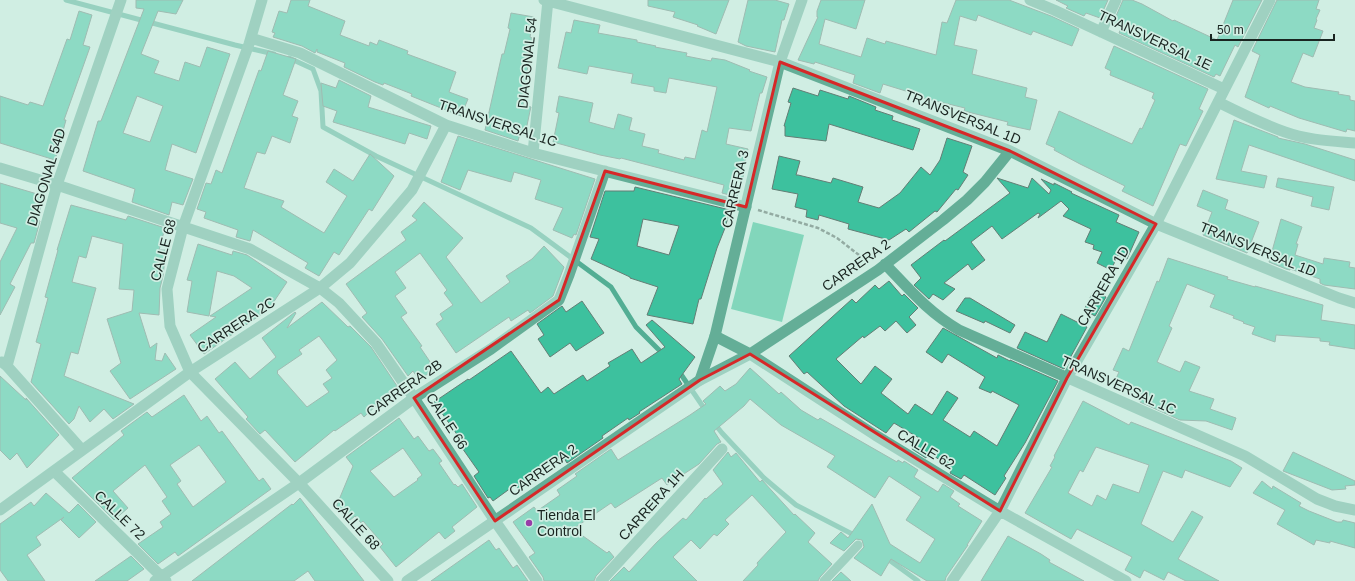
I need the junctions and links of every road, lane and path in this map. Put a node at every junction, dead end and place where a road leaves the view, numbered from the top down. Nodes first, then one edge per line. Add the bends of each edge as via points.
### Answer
1 (121, 0) edge
2 (262, 0) edge
3 (547, 0) edge
4 (802, 0) edge
5 (1030, 0) edge
6 (1116, 0) edge
7 (1270, 0) edge
8 (1055, 5) edge
9 (1101, 32) junction
10 (250, 41) junction
11 (780, 62) junction
12 (1224, 89) junction
13 (1218, 102) junction
14 (446, 124) junction
15 (1355, 143) edge
16 (1010, 151) junction
17 (532, 153) junction
18 (0, 168) edge
19 (606, 171) junction
20 (57, 185) junction
21 (746, 206) junction
22 (1156, 224) junction
23 (183, 227) junction
24 (881, 267) junction
25 (320, 288) junction
26 (1355, 303) edge
27 (716, 332) junction
28 (750, 354) junction
29 (3, 364) edge
30 (190, 372) junction
31 (1066, 378) junction
32 (698, 382) junction
33 (414, 398) junction
34 (722, 449) dead end
35 (82, 450) junction
36 (54, 471) junction
37 (299, 483) junction
38 (0, 510) edge
39 (1355, 510) edge
40 (1000, 511) junction
41 (495, 521) junction
42 (858, 545) dead end
43 (160, 579) edge
44 (388, 581) edge
45 (407, 581) edge
46 (536, 581) edge
47 (602, 581) edge
48 (824, 581) edge
49 (952, 581) edge
50 (1126, 581) edge

1 - 20 street, DIAGONAL 54D
2 - 10 street, CALLE 68
3 - 11 street, TRANSVERSAL 1D
3 - 17 street, DIAGONAL 54
4 - 11 street, CARRERA 3
5 - 8 street, TRANSVERSAL 1E
6 - 9 street
7 - 12 street, CARRERA 1D
8 - 9 street, TRANSVERSAL 1E
9 - 12 street, TRANSVERSAL 1E
10 - 14 street, TRANSVERSAL 1C via 300,53
10 - 23 street, CALLE 68
11 - 16 street, TRANSVERSAL 1D
11 - 21 street, CARRERA 3
12 - 13 street, CARRERA 1D
13 - 15 street via 1286,133
13 - 22 street, CARRERA 1D
14 - 17 street, TRANSVERSAL 1C
14 - 25 street, CARRERA 2C via 412,190 350,262
16 - 22 street, TRANSVERSAL 1D
16 - 24 street, CARRERA 2 via 967,200
17 - 19 street, TRANSVERSAL 1C
18 - 20 street, CALLE 66
19 - 21 street, TRANSVERSAL 1C
19 - 33 street, CARRERA 2B via 559,300
20 - 23 street, CALLE 66
20 - 29 street, DIAGONAL 54D
21 - 24 path via 818,228
21 - 27 street, CARRERA 3
22 - 26 street, TRANSVERSAL 1D
22 - 31 street, CARRERA 1D
23 - 25 street, CALLE 66 via 250,249
23 - 30 street, CALLE 68 via 167,289 170,326
24 - 28 street, CARRERA 2
24 - 31 street, TRANSVERSAL 1C via 925,306 959,330
25 - 30 street, CARRERA 2C
25 - 33 street, CALLE 66 via 339,303 376,343
27 - 28 street, CALLE 62
27 - 32 street, CARRERA 3
28 - 32 street, CARRERA 2
28 - 40 street, CALLE 62 via 875,435
29 - 35 street
30 - 35 street, CARRERA 2C
30 - 37 street, CALLE 68
31 - 39 street, TRANSVERSAL 1C via 1245,456 1317,499
31 - 40 street, CARRERA 1D
32 - 41 street, CARRERA 2
33 - 37 street, CARRERA 2B
33 - 41 street, CALLE 66
34 - 47 street, CARRERA 1H
35 - 36 street, CARRERA 2C
36 - 38 street, CARRERA 2C
36 - 43 street, CALLE 72
37 - 43 street, CARRERA 2B
37 - 44 street, CALLE 68
40 - 49 street, CARRERA 1D
40 - 50 street, CALLE 62
41 - 45 street, CARRERA 2
41 - 46 street, CALLE 66
42 - 48 lane

